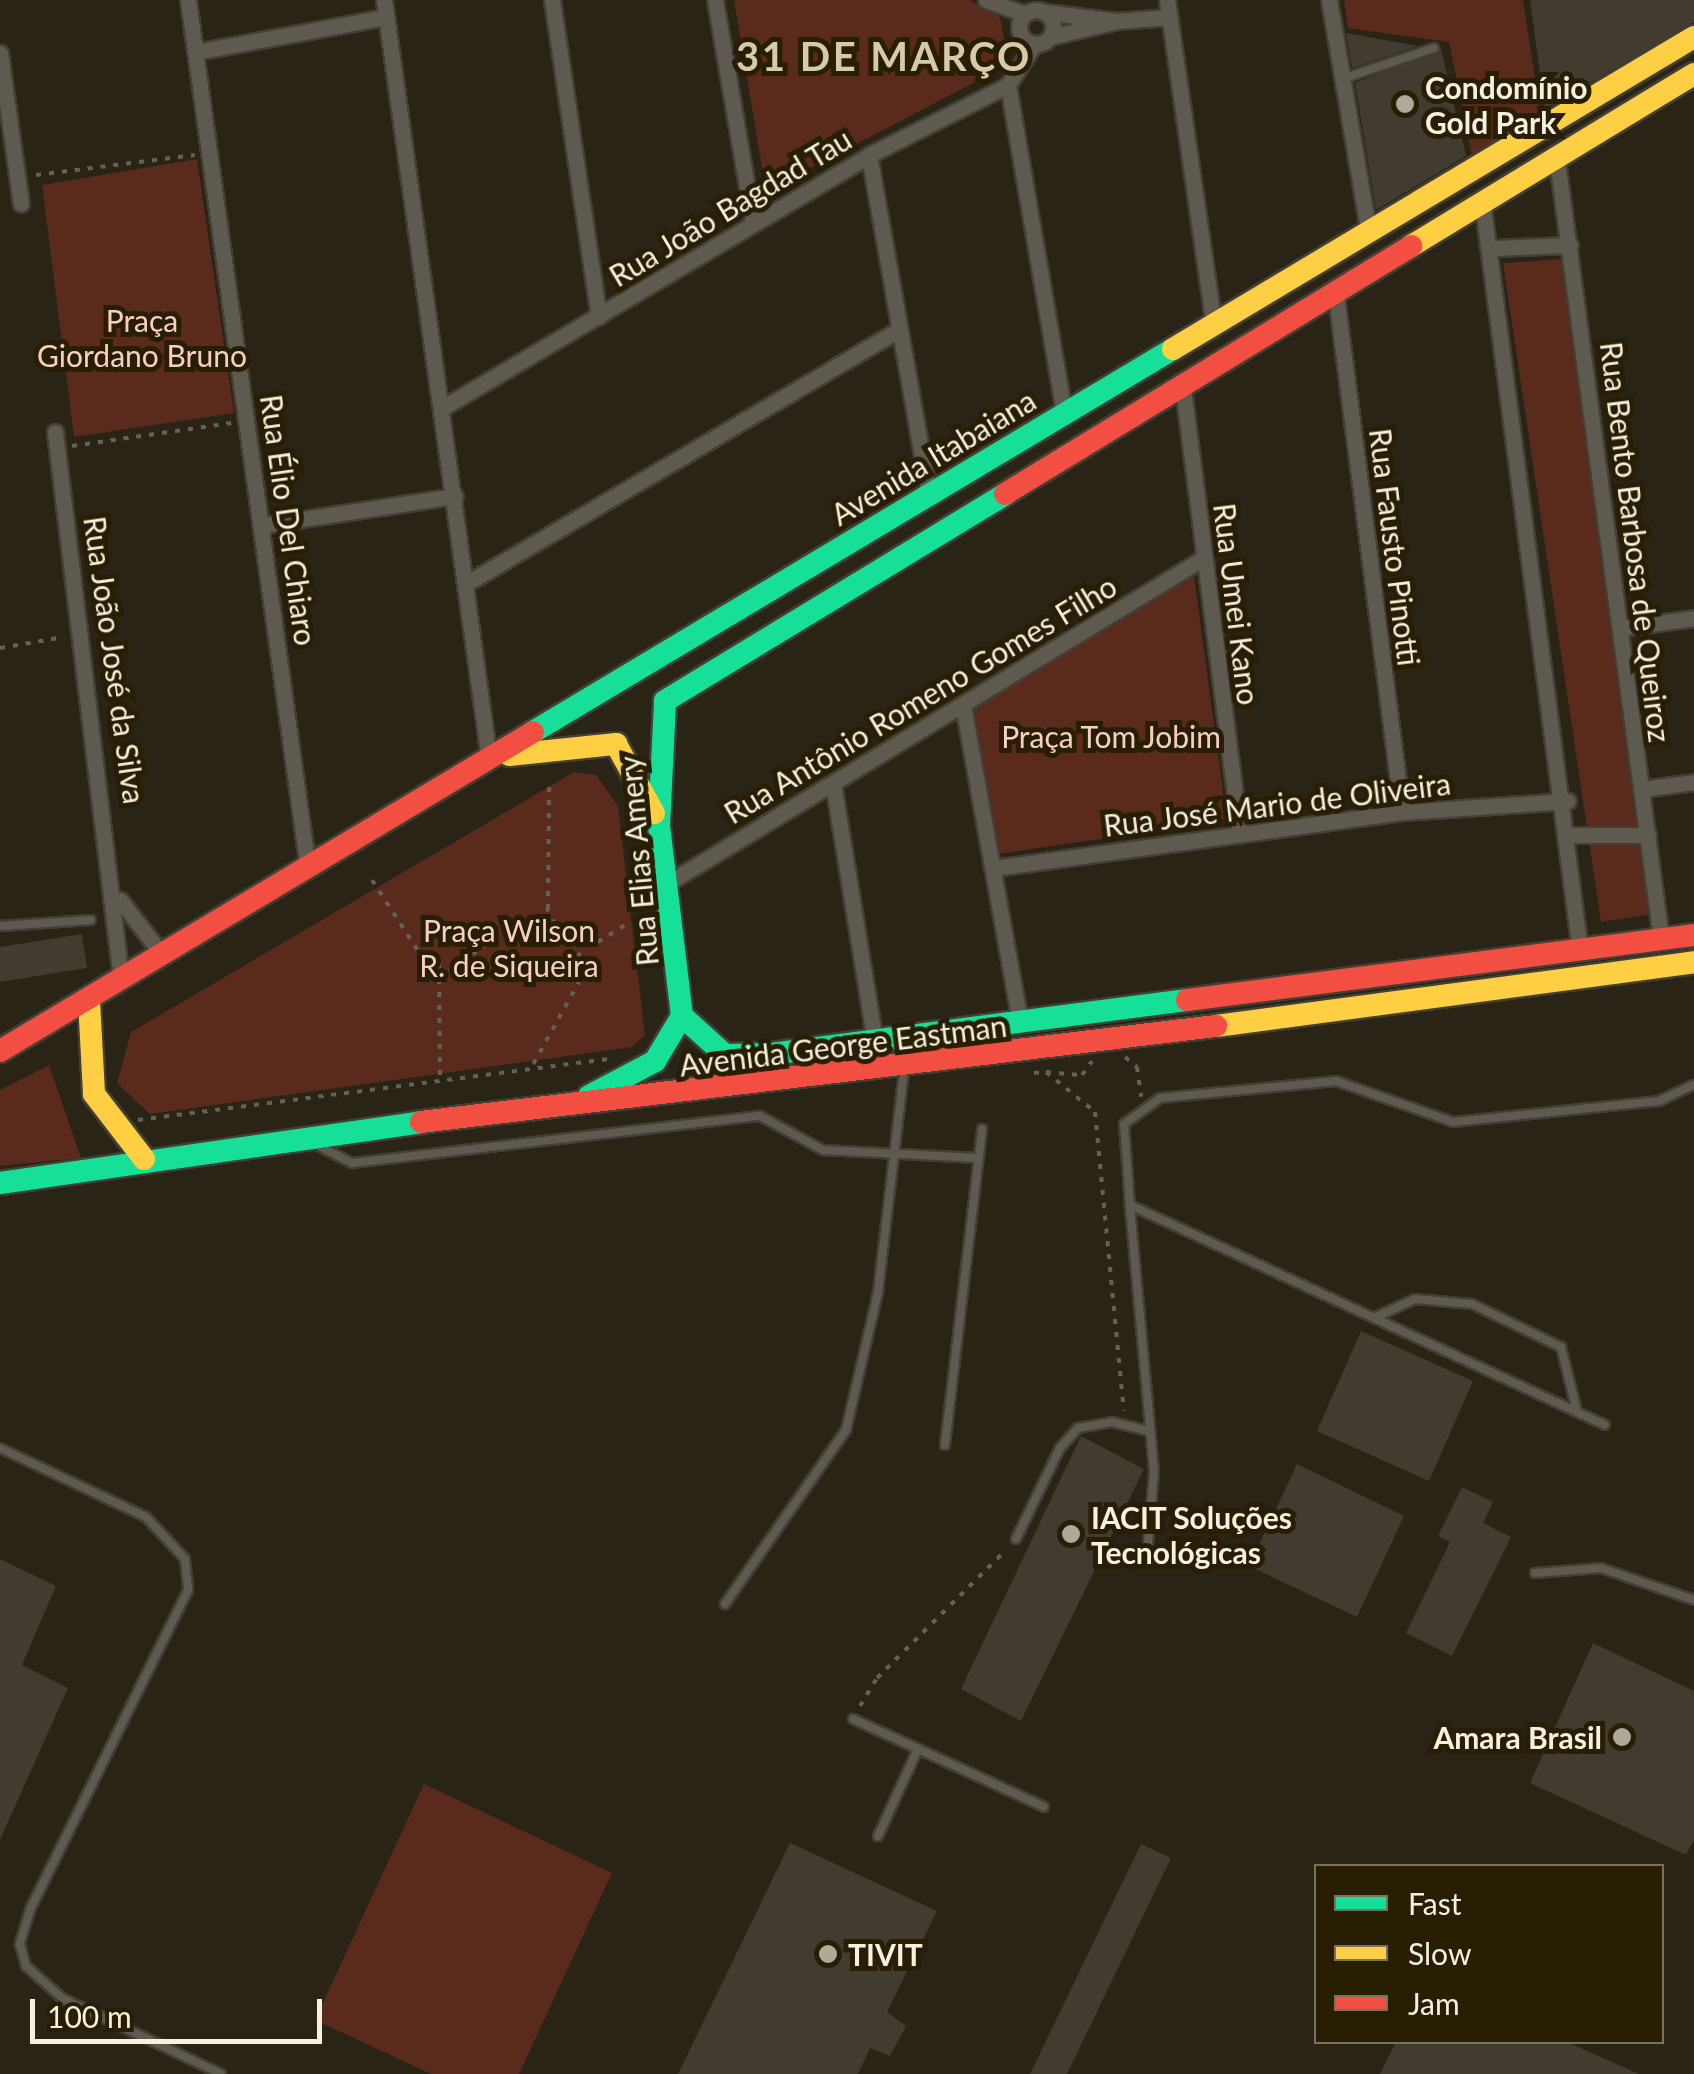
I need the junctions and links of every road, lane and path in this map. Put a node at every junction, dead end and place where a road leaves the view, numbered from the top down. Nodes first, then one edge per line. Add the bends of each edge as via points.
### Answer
1 (188, 0) edge
2 (552, 0) edge
3 (715, 0) edge
4 (986, 0) edge
5 (1329, 0) edge
6 (385, 8) edge
7 (1168, 8) edge
8 (1045, 12) junction
9 (1025, 14) junction
10 (1117, 22) junction
11 (1694, 37) edge
12 (1042, 41) junction
13 (1434, 48) dead end
14 (196, 52) junction
15 (0, 53) edge
16 (1694, 74) edge
17 (1342, 79) junction
18 (1008, 85) junction
19 (1556, 153) junction
20 (210, 154) junction
21 (870, 156) junction
22 (16, 178) junction
23 (1482, 200) junction
24 (21, 204) dead end
25 (753, 222) junction
26 (1368, 234) junction
27 (1570, 245) junction
28 (1494, 248) junction
29 (1334, 288) junction
30 (599, 317) junction
31 (1214, 325) junction
32 (898, 330) junction
33 (1182, 382) junction
34 (442, 408) junction
35 (1064, 412) junction
36 (248, 420) junction
37 (56, 440) joint
38 (929, 495) junction
39 (455, 496) junction
40 (262, 525) junction
41 (1202, 559) junction
42 (467, 583) junction
43 (1694, 618) edge
44 (1620, 628) junction
45 (86, 633) junction
46 (0, 648) edge
47 (963, 705) junction
48 (489, 759) junction
49 (548, 782) dead end
50 (1694, 782) edge
51 (1641, 788) junction
52 (834, 789) junction
53 (1568, 801) junction
54 (1402, 812) junction
55 (659, 825) junction
56 (1240, 834) junction
57 (1572, 835) junction
58 (1648, 835) junction
59 (308, 868) junction
60 (994, 868) junction
61 (372, 880) dead end
62 (666, 884) junction
63 (118, 896) junction
64 (91, 920) dead end
65 (538, 921) junction
66 (628, 923) dead end
67 (0, 926) edge
68 (564, 932) junction
69 (1694, 935) edge
70 (1662, 939) junction
71 (1580, 950) junction
72 (160, 952) junction
73 (1694, 962) edge
74 (438, 965) junction
75 (121, 978) junction
76 (89, 1001) junction
77 (682, 1016) junction
78 (1020, 1022) junction
79 (875, 1041) junction
80 (0, 1051) edge
81 (634, 1056) dead end
82 (1047, 1060) junction
83 (1092, 1060) junction
84 (905, 1068) junction
85 (530, 1069) junction
86 (1014, 1074) dead end
87 (440, 1081) junction
88 (1694, 1085) edge
89 (581, 1099) junction
90 (1143, 1106) junction
91 (138, 1120) dead end
92 (982, 1129) dead end
93 (308, 1139) junction
94 (899, 1151) junction
95 (978, 1158) junction
96 (144, 1159) junction
97 (0, 1183) edge
98 (1130, 1205) junction
99 (1378, 1316) junction
100 (1576, 1407) junction
101 (1125, 1425) junction
102 (1605, 1425) dead end
103 (1148, 1432) junction
104 (945, 1444) dead end
105 (0, 1448) edge
106 (1016, 1539) joint
107 (1147, 1555) dead end
108 (1535, 1573) dead end
109 (1694, 1600) edge
110 (725, 1604) dead end
111 (853, 1719) joint
112 (918, 1749) junction
113 (1044, 1808) dead end
114 (878, 1836) dead end
115 (221, 2074) edge

1 - 14 street, Rua Élio Del Chiaro
2 - 30 street
3 - 25 street
4 - 9 street
5 - 17 street
6 - 14 street
6 - 34 street
7 - 10 street
7 - 31 street
8 - 9 street
8 - 10 street
8 - 12 street
9 - 12 street via 1021,34
10 - 12 street
11 - 26 main road, Avenida Itabaiana
12 - 18 street
13 - 17 lane
14 - 20 street, Rua Élio Del Chiaro
15 - 22 street
16 - 19 main road
17 - 26 street
18 - 21 street, Rua João Bagdad Tau
18 - 35 street
19 - 23 main road
19 - 27 street, Rua Bento Barbosa de Queiroz
20 - 22 path
20 - 36 street, Rua Élio Del Chiaro
21 - 25 street, Rua João Bagdad Tau
21 - 32 street
22 - 24 street
23 - 28 street
23 - 29 main road
25 - 30 street, Rua João Bagdad Tau
26 - 31 main road, Avenida Itabaiana
27 - 28 street
27 - 44 street, Rua Bento Barbosa de Queiroz
28 - 53 street
29 - 33 main road
29 - 54 street, Rua Fausto Pinotti
30 - 34 street, Rua João Bagdad Tau
31 - 35 main road, Avenida Itabaiana
32 - 38 street
32 - 42 street
33 - 41 street, Rua Umei Kano
33 - 55 main road, Rua Elias Amery via 664,701
34 - 39 street
35 - 38 main road, Avenida Itabaiana
36 - 37 path
36 - 40 street, Rua Élio Del Chiaro
37 - 45 street, Rua João José da Silva
38 - 48 main road, Avenida Itabaiana
39 - 40 street
39 - 42 street
40 - 59 street, Rua Élio Del Chiaro
41 - 47 street, Rua Antônio Romeno Gomes Filho
41 - 56 street, Rua Umei Kano
42 - 48 street
43 - 44 street
44 - 51 street, Rua Bento Barbosa de Queiroz
45 - 46 path
45 - 63 street, Rua João José da Silva
47 - 52 street, Rua Antônio Romeno Gomes Filho
47 - 60 street
48 - 55 main road via 616,744
48 - 59 main road, Avenida Itabaiana
49 - 65 path via 548,909
50 - 51 street
51 - 58 street, Rua Bento Barbosa de Queiroz
52 - 62 street, Rua Antônio Romeno Gomes Filho
52 - 79 street
53 - 54 street, Rua José Mario de Oliveira
53 - 57 street
54 - 56 street, Rua José Mario de Oliveira
55 - 62 main road, Rua Elias Amery
56 - 60 street, Rua José Mario de Oliveira
57 - 58 street
57 - 71 street
58 - 70 street, Rua Bento Barbosa de Queiroz
59 - 72 main road, Avenida Itabaiana
60 - 78 street
61 - 74 path via 424,960
62 - 77 main road, Rua Elias Amery
63 - 72 street, Rua João José da Silva
63 - 75 street, Rua João José da Silva
64 - 67 lane
65 - 68 path
65 - 74 path via 514,926 451,969
66 - 68 path via 598,942
68 - 85 path via 579,953 580,980
69 - 70 main road, Avenida George Eastman
70 - 71 main road, Avenida George Eastman
71 - 78 main road, Avenida George Eastman
72 - 75 main road
73 - 82 main road, Avenida George Eastman
74 - 87 path
75 - 76 main road
76 - 80 main road
76 - 96 main road via 94,1094
77 - 79 main road, Avenida George Eastman via 726,1054
77 - 89 main road via 656,1062
78 - 79 main road, Avenida George Eastman
81 - 85 path
82 - 83 path
82 - 83 path via 1082,1075
82 - 84 main road, Avenida George Eastman
82 - 86 path
82 - 101 path via 1095,1112
83 - 90 path via 1122,1056 1136,1066
84 - 89 main road, Avenida George Eastman via 640,1102
84 - 94 lane
85 - 87 path
87 - 91 path
88 - 90 lane via 1660,1100 1510,1120 1424,1116 1336,1081
89 - 93 main road, Avenida George Eastman
90 - 98 lane via 1124,1124
92 - 95 lane
93 - 94 lane via 352,1163 760,1116 824,1150
93 - 96 main road, Avenida George Eastman
94 - 95 lane
94 - 110 lane via 846,1430
95 - 104 lane
96 - 97 main road, Avenida George Eastman
98 - 99 lane
98 - 103 lane
99 - 100 lane
99 - 100 lane via 1415,1299 1472,1304 1561,1348
100 - 102 lane
101 - 103 lane
101 - 106 lane via 1078,1428
103 - 107 lane via 1154,1514
105 - 115 lane via 146,1516 185,1559 188,1590 31,1907 20,1944 26,1966 62,1998
106 - 111 path via 877,1678
108 - 109 lane via 1601,1568
111 - 112 lane
112 - 113 lane
112 - 114 lane

